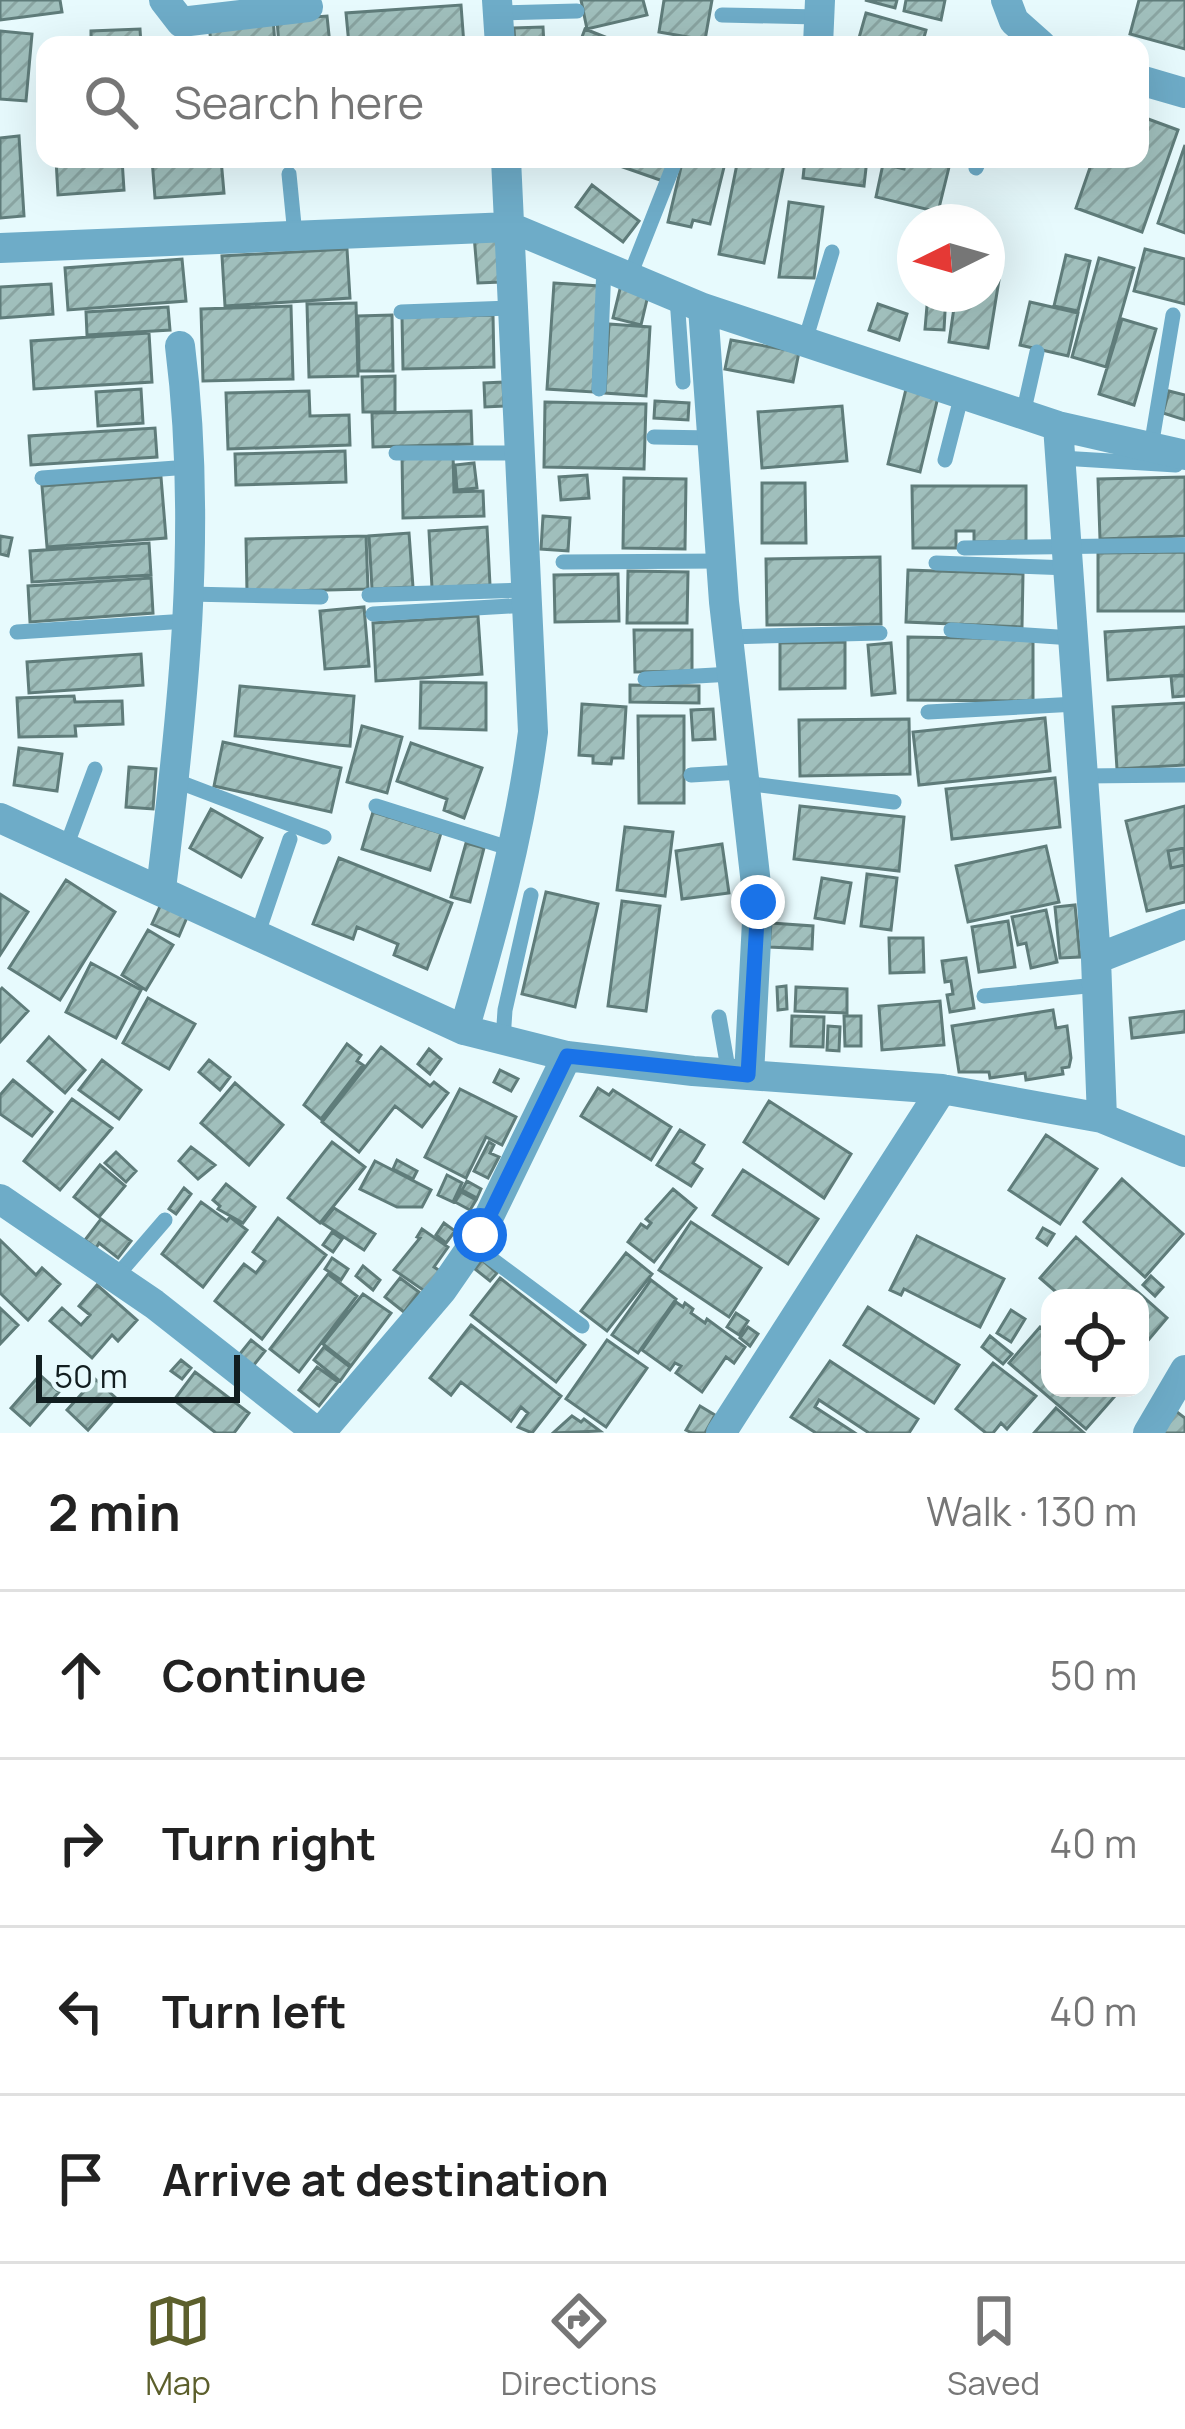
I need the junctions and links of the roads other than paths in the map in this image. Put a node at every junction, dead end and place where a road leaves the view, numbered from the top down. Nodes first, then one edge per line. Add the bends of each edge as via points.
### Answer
1 (164, 0) edge
2 (1006, 0) edge
3 (498, 6) edge
4 (308, 7) dead end
5 (577, 11) dead end
6 (722, 15) dead end
7 (818, 21) edge
8 (500, 36) edge
9 (1027, 36) edge
10 (1149, 83) edge
11 (1185, 93) edge
12 (506, 168) edge
13 (671, 168) edge
14 (289, 174) dead end
15 (509, 226) junction
16 (295, 235) junction
17 (0, 248) edge
18 (832, 252) dead end
19 (616, 272) junction
20 (690, 303) junction
21 (514, 308) junction
22 (400, 312) dead end
23 (1173, 315) dead end
24 (805, 341) junction
25 (180, 346) dead end
26 (1036, 352) dead end
27 (683, 382) dead end
28 (599, 389) dead end
29 (962, 394) junction
30 (1022, 414) junction
31 (1058, 426) junction
32 (654, 437) dead end
33 (712, 438) junction
34 (1151, 447) junction
35 (396, 453) dead end
36 (520, 453) junction
37 (1185, 455) edge
38 (1061, 458) junction
39 (945, 460) dead end
40 (1185, 466) edge
41 (189, 467) junction
42 (42, 478) dead end
43 (1185, 545) edge
44 (964, 548) dead end
45 (1068, 557) junction
46 (721, 561) junction
47 (563, 562) dead end
48 (936, 563) dead end
49 (369, 595) dead end
50 (322, 597) dead end
51 (527, 597) junction
52 (188, 608) junction
53 (373, 614) dead end
54 (951, 630) dead end
55 (17, 632) dead end
56 (880, 633) dead end
57 (728, 637) junction
58 (1073, 638) junction
59 (733, 674) junction
60 (645, 679) dead end
61 (1077, 704) junction
62 (928, 712) dead end
63 (95, 769) dead end
64 (691, 775) dead end
65 (1082, 776) junction
66 (1185, 776) edge
67 (744, 777) junction
68 (174, 780) junction
69 (893, 802) dead end
70 (376, 806) dead end
71 (0, 818) edge
72 (324, 838) dead end
73 (290, 839) dead end
74 (66, 847) junction
75 (512, 849) junction
76 (160, 889) junction
77 (531, 895) dead end
78 (1185, 924) edge
79 (257, 936) junction
80 (1096, 972) junction
81 (984, 996) dead end
82 (719, 1016) dead end
83 (464, 1030) junction
84 (503, 1040) junction
85 (567, 1056) junction
86 (739, 1074) junction
87 (942, 1089) junction
88 (1102, 1118) junction
89 (1185, 1151) edge
90 (0, 1199) edge
91 (166, 1220) dead end
92 (473, 1245) junction
93 (115, 1278) junction
94 (582, 1326) dead end
95 (1185, 1370) edge
96 (319, 1433) edge
97 (721, 1433) edge
98 (1148, 1433) edge

1 - 4 street via 181,22
2 - 9 street
3 - 5 lane
3 - 8 street
6 - 7 lane
10 - 11 street
12 - 15 street
13 - 19 lane
14 - 16 lane
15 - 16 street
15 - 19 street
15 - 21 street
16 - 17 street
18 - 24 lane
19 - 20 street
19 - 28 lane
20 - 24 street
20 - 27 lane
20 - 33 street
21 - 22 lane
21 - 36 street
23 - 34 lane
24 - 29 street
25 - 41 street
26 - 30 lane
29 - 30 street
29 - 39 lane
30 - 31 street
31 - 34 street
31 - 38 street
32 - 33 lane
33 - 46 street
34 - 37 street
35 - 36 lane
36 - 51 street
38 - 40 lane
38 - 45 street
41 - 42 lane
41 - 52 street
43 - 45 lane
44 - 45 lane
45 - 48 lane
45 - 58 street
46 - 47 lane
46 - 57 street
49 - 51 lane
50 - 52 lane
51 - 53 lane
51 - 75 street via 533,732
52 - 55 lane
52 - 68 street
54 - 58 lane
56 - 57 lane
57 - 59 street
58 - 61 street
59 - 60 lane
59 - 67 street
61 - 62 lane
61 - 65 street
63 - 74 lane
64 - 67 lane
65 - 66 lane
65 - 80 street
67 - 69 lane
67 - 86 street via 758,902
68 - 72 lane
68 - 76 street
70 - 75 lane
71 - 74 street
73 - 79 lane
74 - 76 street
75 - 83 street
76 - 79 street
77 - 84 lane
78 - 80 street
79 - 83 street
80 - 81 lane
80 - 88 street
82 - 86 lane
83 - 84 street
84 - 85 street
85 - 86 street
85 - 92 street
86 - 87 street
87 - 88 street
87 - 97 street
88 - 89 street
90 - 93 street
91 - 93 lane
92 - 94 lane
92 - 96 street
93 - 96 street
95 - 98 street

